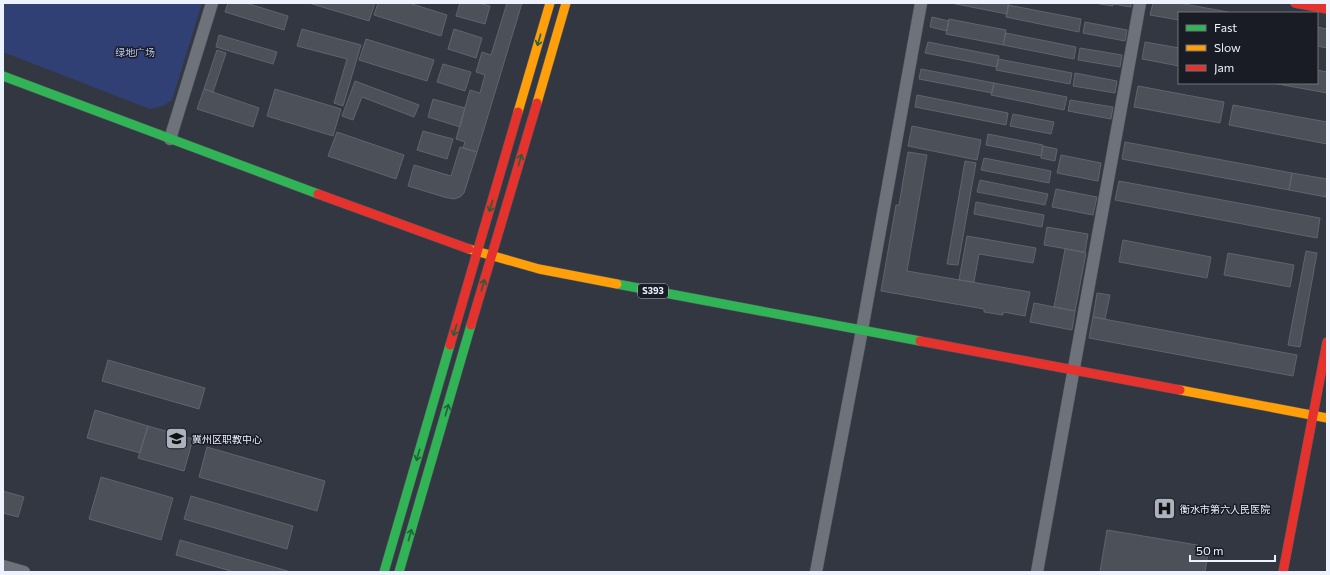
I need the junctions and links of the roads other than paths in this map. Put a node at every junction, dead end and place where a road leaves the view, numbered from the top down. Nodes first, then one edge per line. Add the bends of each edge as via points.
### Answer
1 (212, 3) edge
2 (550, 3) edge
3 (566, 3) edge
4 (922, 3) edge
5 (1140, 3) edge
6 (1295, 3) edge
7 (1327, 9) edge
8 (3, 76) edge
9 (170, 139) junction
10 (478, 252) junction
11 (492, 256) junction
12 (862, 330) junction
13 (1327, 342) edge
14 (1073, 369) junction
15 (1313, 415) junction
16 (1327, 418) edge
17 (3, 566) edge
18 (24, 572) edge
19 (384, 572) edge
20 (399, 572) edge
21 (816, 572) edge
22 (1037, 572) edge
23 (1282, 572) edge

1 - 9 street
2 -> 10 main road
11 -> 3 main road
4 - 12 street
5 - 14 street
6 - 7 main road
8 - 9 main road, S393
9 - 10 main road, S393
10 - 11 main road, S393
10 -> 19 main road
11 - 12 main road, S393 via 539,269
20 -> 11 main road
12 - 14 main road, S393
12 - 21 street
13 - 15 main road
14 - 15 main road, S393
14 - 22 street
15 - 16 main road, S393
15 - 23 main road
17 - 18 street

